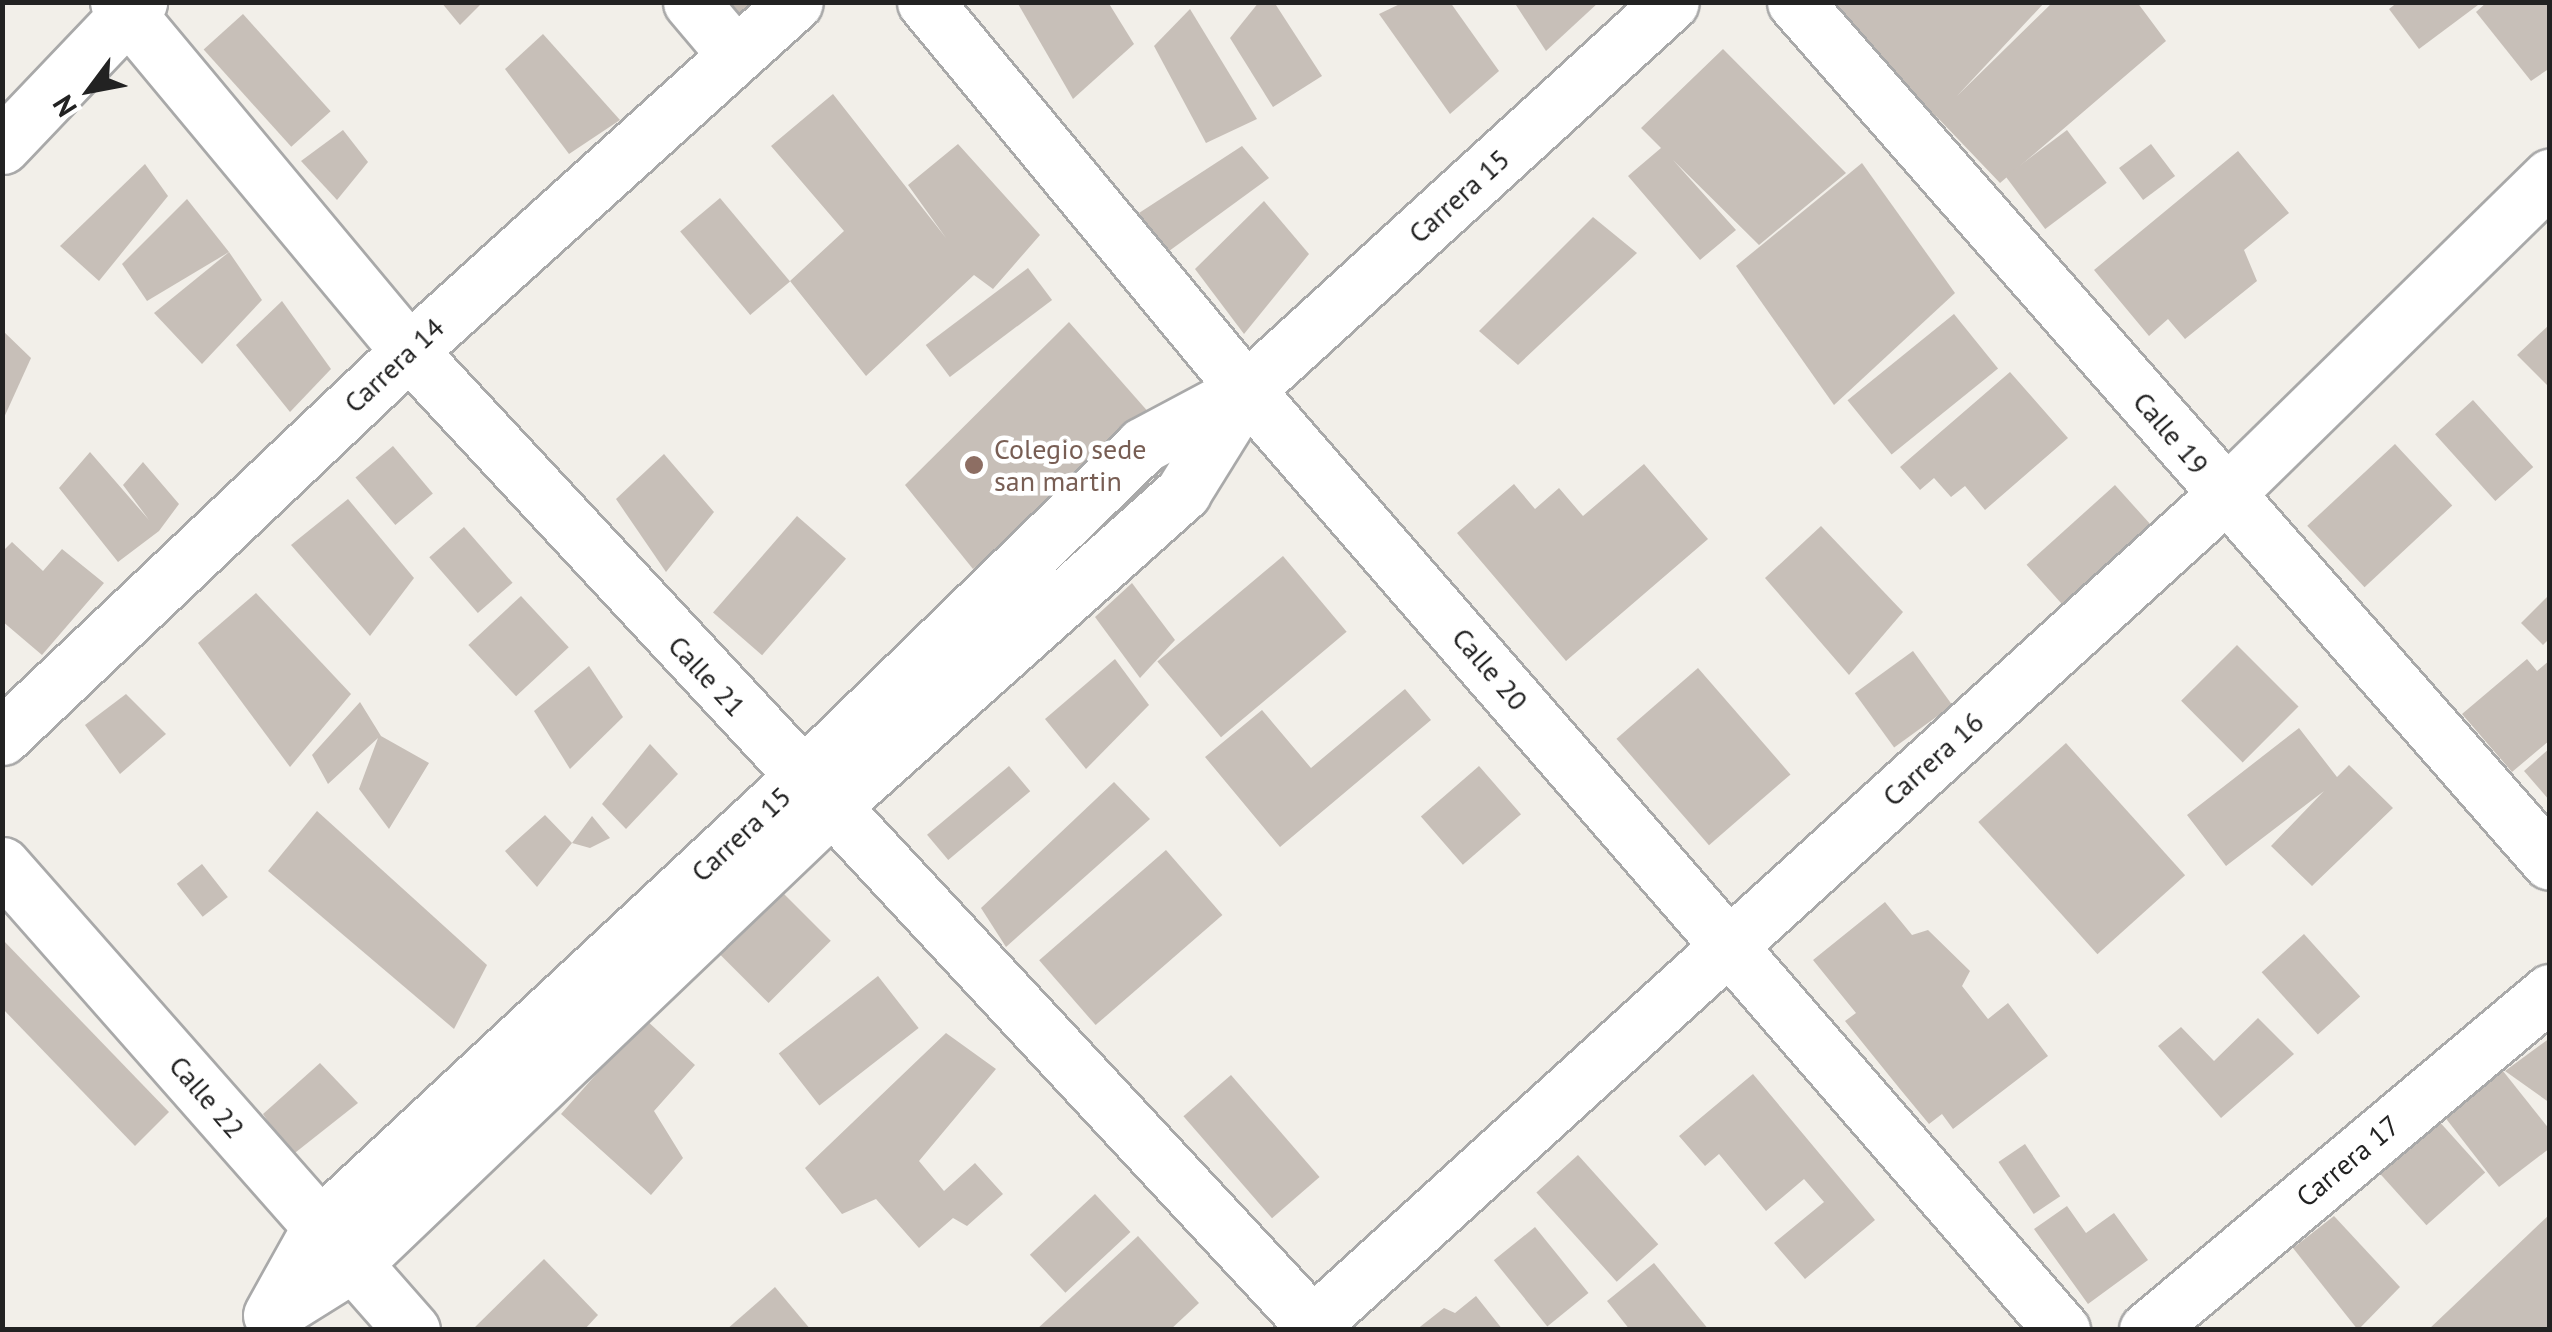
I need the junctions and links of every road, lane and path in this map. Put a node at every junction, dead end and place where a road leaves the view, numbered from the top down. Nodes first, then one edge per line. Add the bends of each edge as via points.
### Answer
1 (691, 2) edge
2 (795, 2) edge
3 (925, 2) edge
4 (1671, 2) edge
5 (1794, 2) edge
6 (128, 6) edge
7 (735, 54) junction
8 (2, 146) edge
9 (2550, 177) edge
10 (409, 350) junction
11 (1246, 390) junction
12 (2225, 494) junction
13 (2, 737) edge
14 (815, 793) junction
15 (2550, 862) edge
16 (2, 865) edge
17 (1730, 942) junction
18 (2550, 992) edge
19 (337, 1244) junction
20 (264, 1322) edge
21 (1312, 1328) edge
22 (412, 1330) edge
23 (2062, 1330) edge
24 (2146, 1330) edge

1 - 7 street
2 - 7 street, Carrera 14
3 - 11 street, Calle 20
4 - 11 street, Carrera 15
5 - 12 street, Calle 19
6 - 8 street
6 - 10 street, Calle 21
7 - 10 street, Carrera 14
9 - 12 street, Carrera 16
10 - 13 street, Carrera 14
10 - 14 street, Calle 21
11 - 14 street, Carrera 15 via 1184,492
11 - 17 street, Calle 20
12 - 15 street, Calle 19
12 - 17 street, Carrera 16
14 - 19 street, Carrera 15
14 - 21 street, Calle 21
16 - 19 street, Calle 22
17 - 21 street, Carrera 16
17 - 23 street, Calle 20
18 - 24 street, Carrera 17
19 - 20 street, Carrera 15
19 - 22 street, Calle 22

